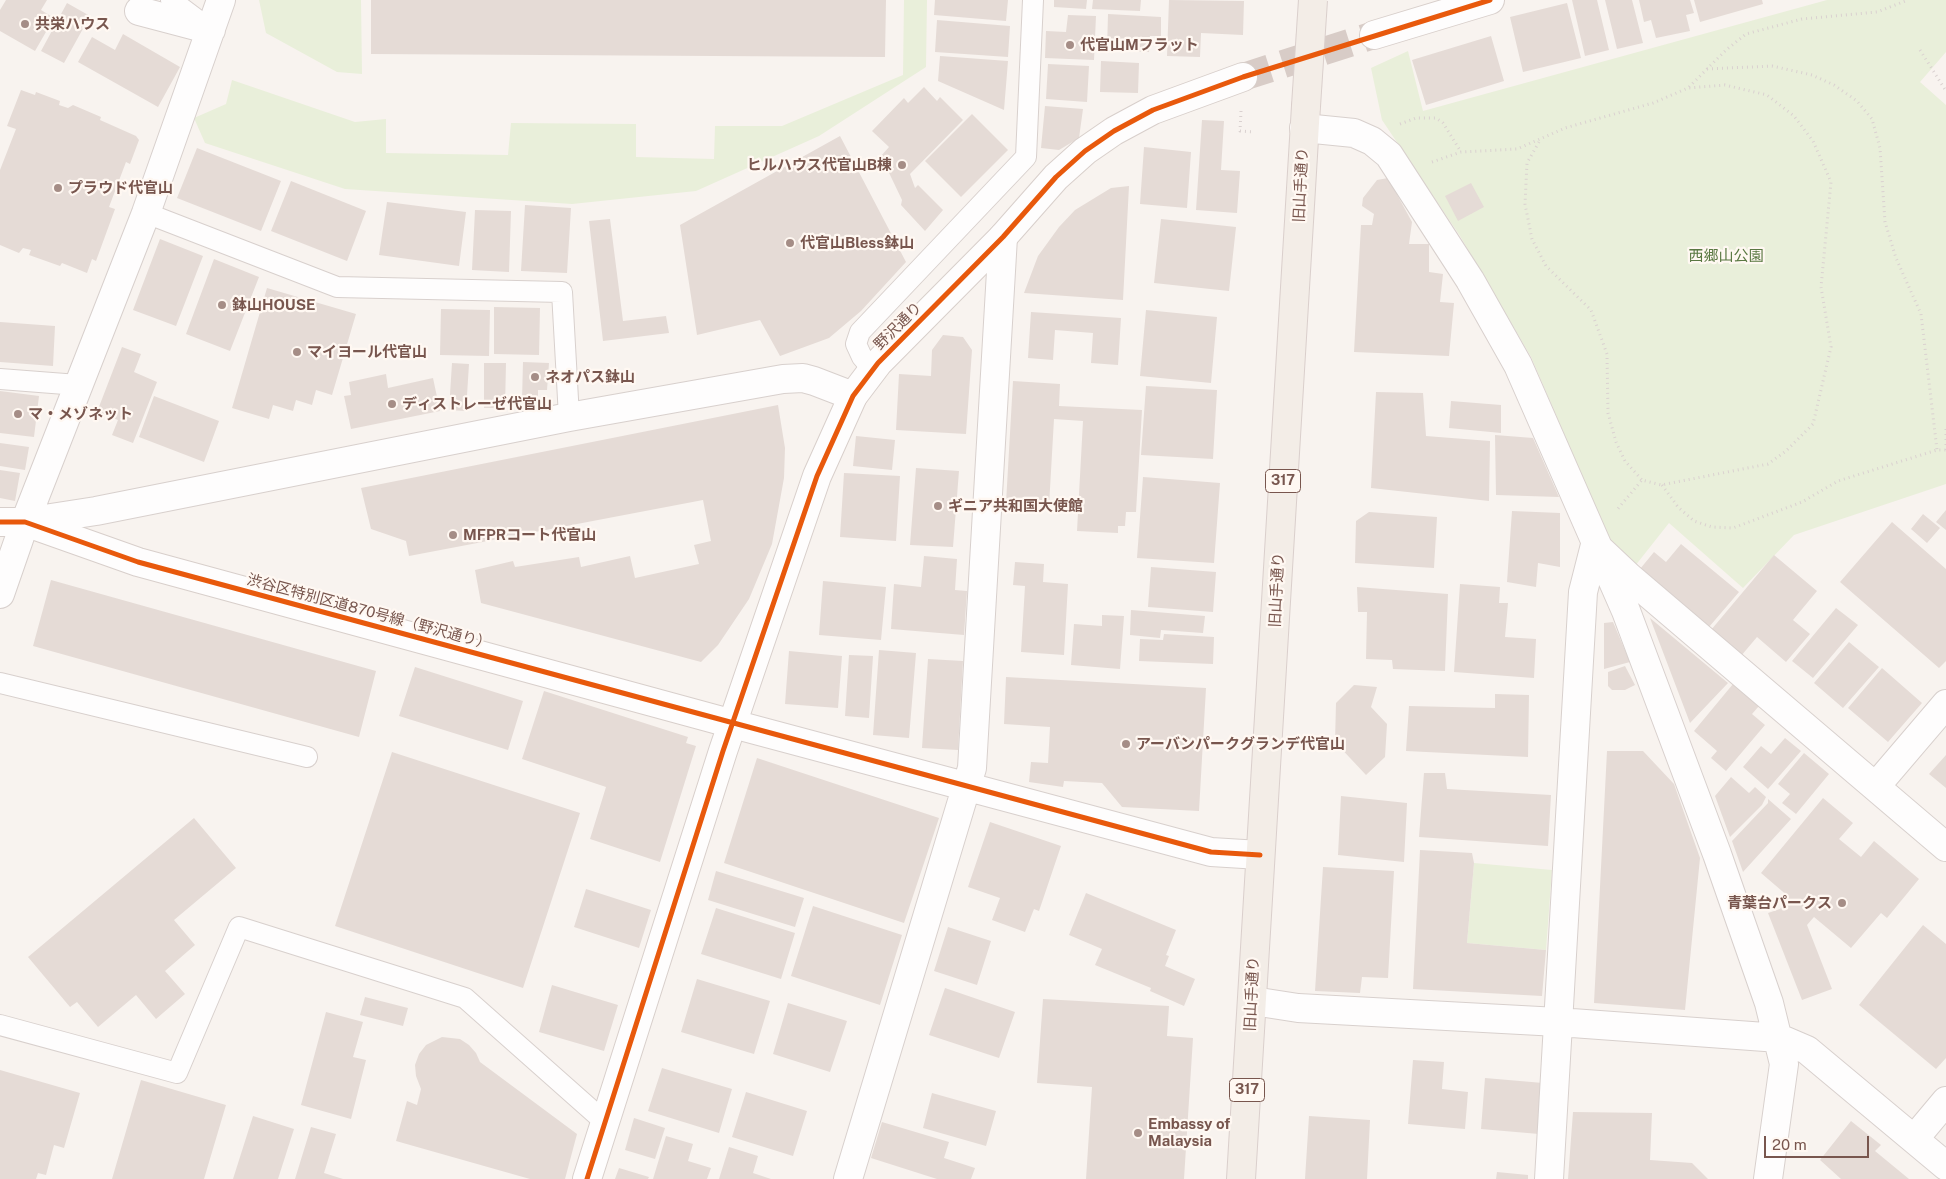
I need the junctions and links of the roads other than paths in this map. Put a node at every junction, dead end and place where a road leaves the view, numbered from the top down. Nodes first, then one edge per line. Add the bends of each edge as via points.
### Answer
1 (171, 0) edge
2 (222, 0) edge
3 (1033, 0) edge
4 (1312, 0) edge
5 (1490, 0) edge
6 (139, 11) dead end
7 (211, 30) junction
8 (1374, 34) tunnel mouth
9 (1243, 77) tunnel mouth
10 (1305, 117) junction
11 (146, 213) junction
12 (1004, 237) junction
13 (873, 370) junction
14 (0, 378) edge
15 (78, 385) junction
16 (853, 396) junction
17 (569, 417) junction
18 (12, 522) edge
19 (1592, 537) junction
20 (0, 594) edge
21 (0, 683) edge
22 (1946, 704) edge
23 (733, 724) junction
24 (307, 757) dead end
25 (1876, 786) junction
26 (966, 787) junction
27 (1946, 847) edge
28 (1260, 856) junction
29 (1252, 1000) junction
30 (1558, 1022) junction
31 (0, 1025) edge
32 (1779, 1038) junction
33 (1946, 1101) edge
34 (606, 1123) junction
35 (1915, 1138) junction
36 (1946, 1166) edge
37 (587, 1179) edge
38 (848, 1179) edge
39 (1241, 1179) edge
40 (1549, 1179) edge
41 (1768, 1179) edge

1 - 7 lane
2 - 7 street
3 - 13 lane via 1026,157 860,332 856,344
4 - 10 main road, 旧山手通り / 317, bridge
5 - 8 street
6 - 7 street
7 - 11 street
9 - 12 street, 野沢通り via 1153,110 1114,131 1056,177
10 - 19 street via 1372,141 1389,155 1470,280 1518,365
10 - 28 main road, 旧山手通り / 317
11 - 15 street
11 - 17 lane via 337,287 562,292
12 - 13 street, 野沢通り
12 - 26 street via 972,768
13 - 16 street, 野沢通り
14 - 15 lane
15 - 18 street
16 - 17 street via 814,381 793,378
16 - 23 street, 野沢通り via 817,476
17 - 18 street via 115,507
18 - 20 street
18 - 23 street, 渋谷区特別区道870号線（野沢通り） via 138,562
19 - 25 street via 1629,577
19 - 30 street via 1583,592
19 - 32 street via 1626,611 1717,854
21 - 24 lane
22 - 25 street
23 - 26 street, 渋谷区特別区道870号線（野沢通り）
23 - 34 street, 野沢通り
25 - 27 street
26 - 28 street, 渋谷区特別区道870号線（野沢通り） via 1211,852
26 - 38 street
28 - 29 main road, 旧山手通り / 317
29 - 30 street via 1298,1008
29 - 39 main road, 旧山手通り / 317
30 - 32 street
30 - 40 street
31 - 34 lane via 177,1073 239,927 465,998
32 - 35 street via 1807,1050
32 - 41 street via 1784,1064
33 - 35 street
34 - 37 street, 野沢通り
35 - 36 street

